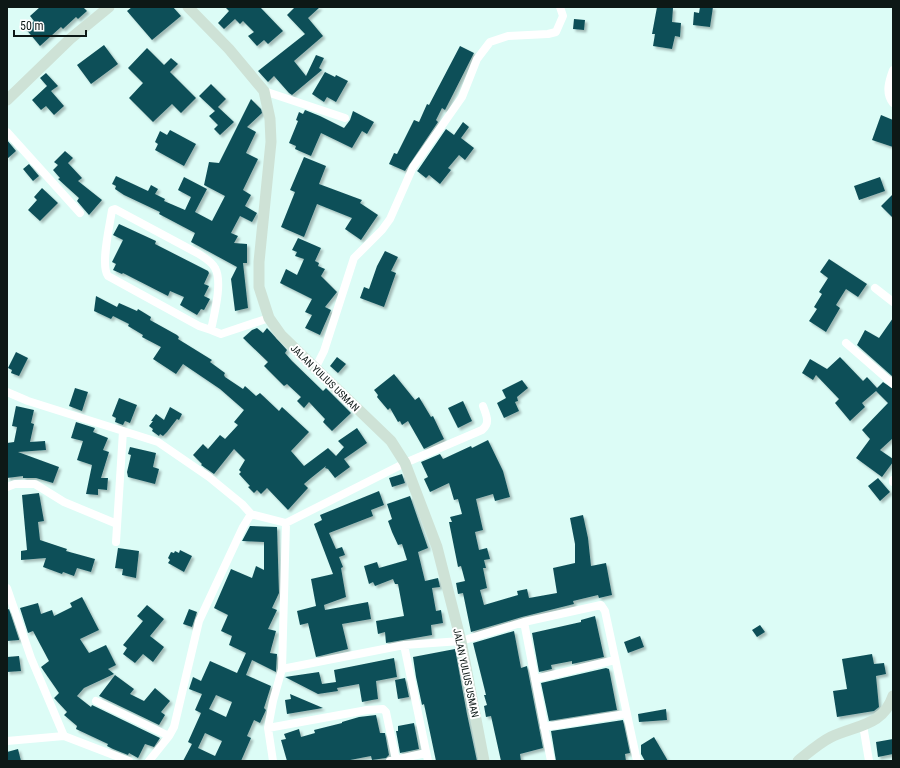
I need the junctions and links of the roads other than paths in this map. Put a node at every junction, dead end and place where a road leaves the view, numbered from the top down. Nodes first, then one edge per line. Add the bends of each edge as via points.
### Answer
1 (109, 7) edge
2 (188, 7) edge
3 (560, 7) edge
4 (893, 70) edge
5 (264, 91) junction
6 (7, 100) edge
7 (893, 103) edge
8 (345, 118) dead end
9 (7, 132) edge
10 (80, 213) dead end
11 (875, 288) dead end
12 (893, 302) edge
13 (268, 318) junction
14 (212, 330) junction
15 (846, 343) dead end
16 (315, 369) junction
17 (893, 384) edge
18 (7, 392) edge
19 (483, 406) dead end
20 (123, 431) junction
21 (405, 463) junction
22 (7, 487) edge
23 (251, 514) junction
24 (286, 523) junction
25 (117, 524) junction
26 (116, 542) dead end
27 (7, 588) edge
28 (524, 622) junction
29 (461, 641) junction
30 (404, 645) junction
31 (615, 660) junction
32 (282, 669) junction
33 (535, 679) junction
34 (893, 696) edge
35 (96, 701) dead end
36 (625, 714) junction
37 (863, 725) junction
38 (268, 728) junction
39 (544, 728) junction
40 (64, 736) junction
41 (169, 736) junction
42 (7, 741) edge
43 (427, 757) edge
44 (393, 760) edge
45 (129, 761) edge
46 (149, 761) edge
47 (273, 761) edge
48 (484, 761) edge
49 (551, 761) edge
50 (637, 761) edge
51 (798, 761) edge
52 (869, 761) edge

1 - 6 street via 70,39
2 - 5 street, JALAN YULIUS USMAN via 229,49
3 - 16 street via 563,16 556,32 508,36 490,42 477,59 462,97 414,167 390,219 354,258 324,351
4 - 7 street via 888,85 889,98
5 - 8 street
5 - 13 street, JALAN YULIUS USMAN via 270,119 271,142 259,262 259,287
9 - 10 street
11 - 12 street
13 - 14 street via 221,334
13 - 16 street, JALAN YULIUS USMAN
14 - 14 street via 199,326 108,276 106,256 112,210 115,209 211,262 218,277
15 - 17 street
16 - 21 street, JALAN YULIUS USMAN via 391,441
18 - 20 street
19 - 21 street via 487,426
20 - 23 street via 158,442 208,477
20 - 25 street
21 - 24 street
21 - 29 street, JALAN YULIUS USMAN via 437,547
22 - 25 street via 35,484 64,502
23 - 24 street
23 - 41 street via 199,621 178,714
24 - 32 street
25 - 26 street
27 - 40 street via 31,658
28 - 29 street
28 - 31 street via 602,605
28 - 33 street
29 - 30 street
29 - 48 street, JALAN YULIUS USMAN
30 - 32 street
30 - 43 street
31 - 33 street
31 - 36 street
32 - 38 street
33 - 39 street
34 - 37 street via 883,714
35 - 41 street
36 - 39 street
36 - 50 street
37 - 51 street via 830,738
37 - 52 street
38 - 44 street via 383,709 386,712
38 - 47 street
39 - 49 street
40 - 42 street
40 - 45 street
41 - 46 street
43 - 44 street

